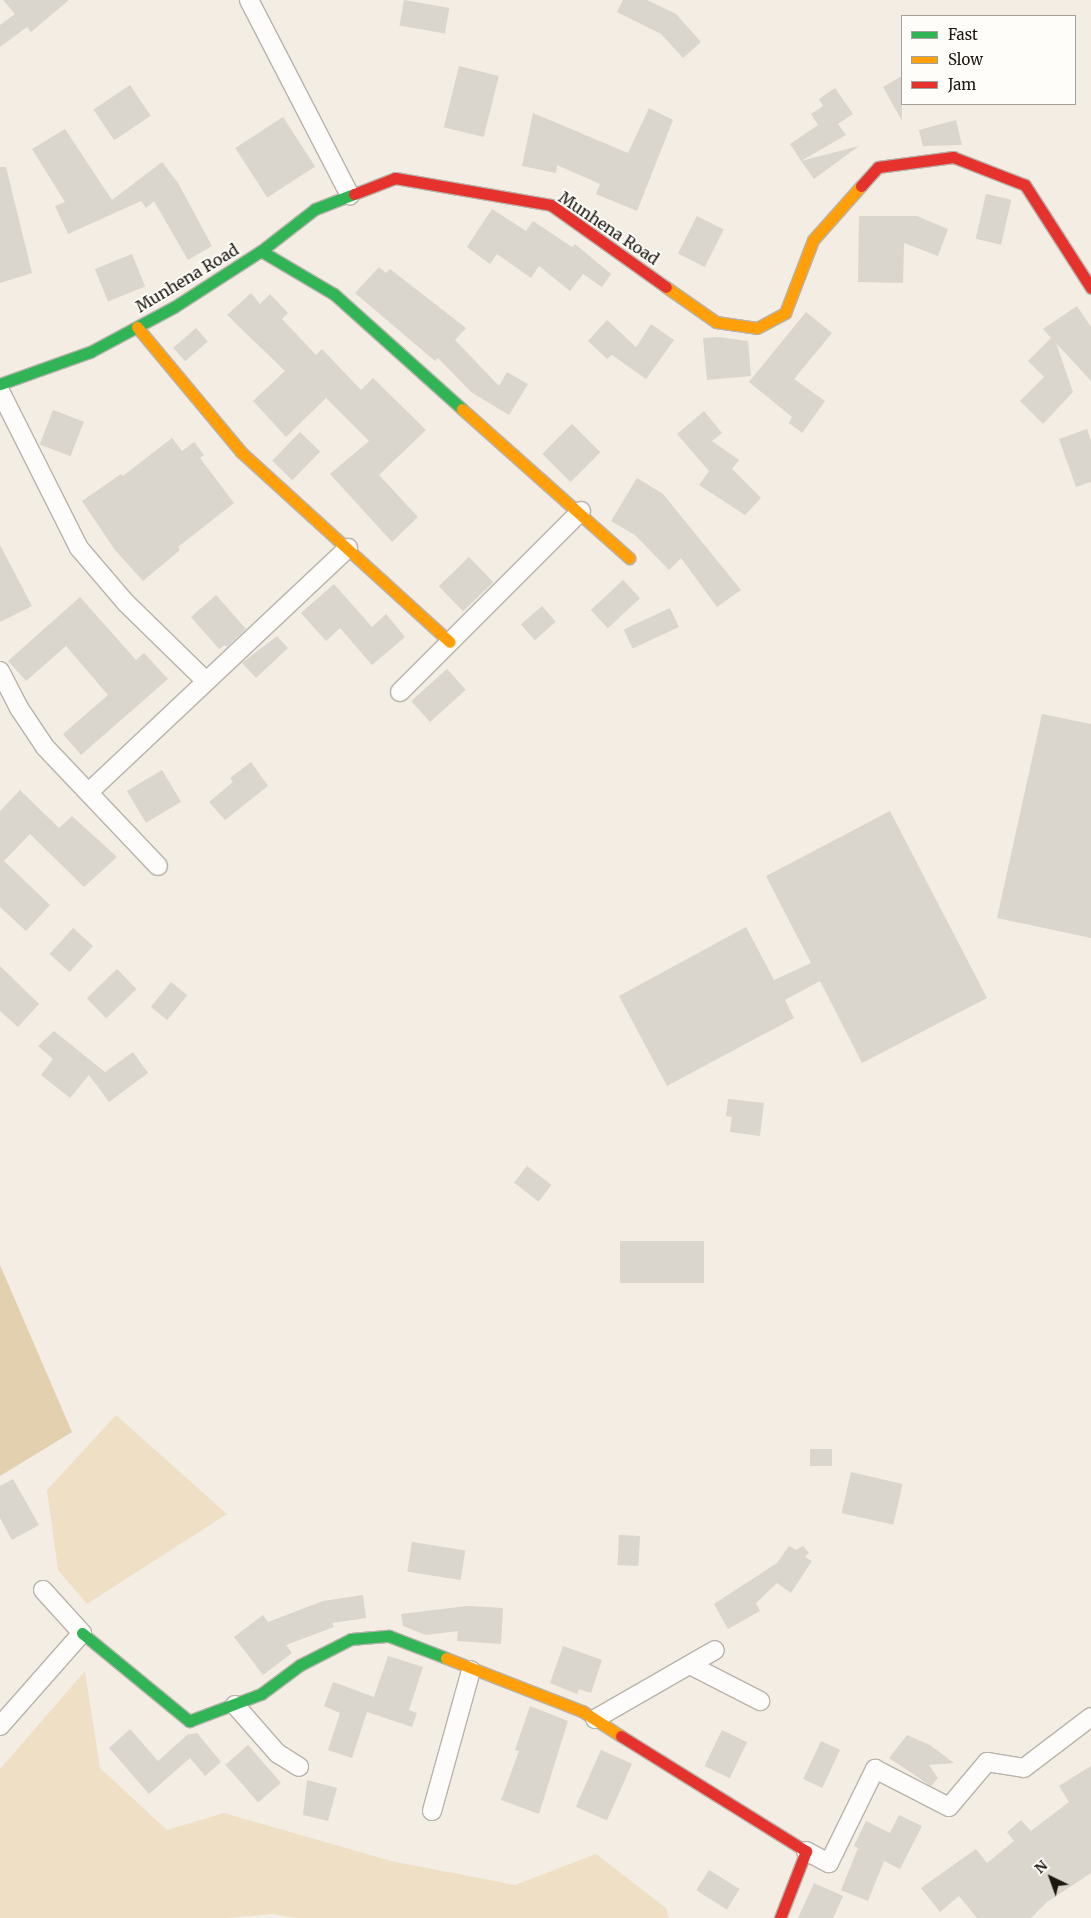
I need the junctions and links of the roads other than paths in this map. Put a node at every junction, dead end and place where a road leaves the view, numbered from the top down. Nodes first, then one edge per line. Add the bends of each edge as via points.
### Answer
1 (249, 0) edge
2 (350, 196) junction
3 (261, 251) junction
4 (1091, 288) edge
5 (137, 327) junction
6 (0, 384) edge
7 (0, 391) edge
8 (581, 511) junction
9 (348, 548) junction
10 (629, 558) dead end
11 (450, 642) junction
12 (0, 671) edge
13 (206, 681) junction
14 (400, 692) dead end
15 (88, 792) junction
16 (158, 866) dead end
17 (43, 1590) dead end
18 (82, 1633) junction
19 (714, 1650) dead end
20 (690, 1665) junction
21 (471, 1670) junction
22 (760, 1701) dead end
23 (235, 1705) junction
24 (1091, 1717) edge
25 (595, 1719) junction
26 (0, 1726) edge
27 (299, 1767) dead end
28 (432, 1811) dead end
29 (806, 1851) junction
30 (780, 1918) edge

1 - 2 street
2 - 3 street, Munhena Road via 314,209
2 - 4 street, Munhena Road via 395,178 551,205 716,322 757,328 785,313 813,240 878,167 954,157 1025,185
3 - 5 street, Munhena Road
3 - 8 street via 334,294 503,447
5 - 6 street, Munhena Road via 90,352
5 - 9 street via 242,452
7 - 13 street via 79,548 126,603
8 - 10 street
8 - 11 street
9 - 11 street
9 - 13 street
11 - 14 street
12 - 15 street via 19,708 46,747
13 - 15 street
15 - 16 street
17 - 18 street
18 - 23 street via 189,1721
18 - 26 street
19 - 20 street
20 - 22 street
20 - 25 street
21 - 23 street via 389,1636 351,1639 300,1665 261,1694
21 - 25 street
21 - 28 street
23 - 27 street via 277,1753
24 - 29 street via 1024,1768 987,1762 949,1807 875,1769 829,1863
25 - 29 street
29 - 30 street

